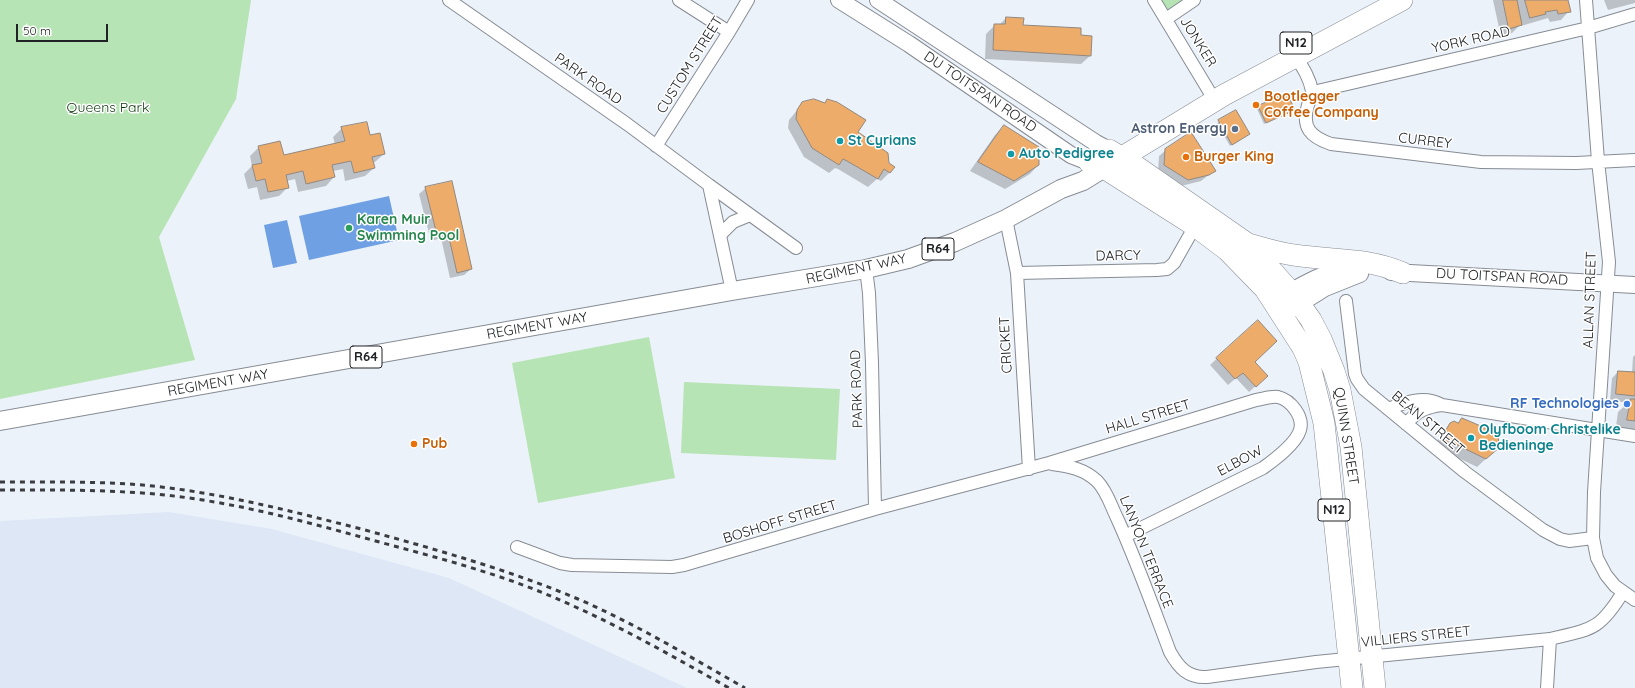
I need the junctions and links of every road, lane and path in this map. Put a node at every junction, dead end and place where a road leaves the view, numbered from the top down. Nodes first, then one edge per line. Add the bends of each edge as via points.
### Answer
1 (449, 0) edge
2 (679, 0) edge
3 (748, 0) edge
4 (839, 0) edge
5 (878, 0) edge
6 (1154, 0) edge
7 (1194, 0) edge
8 (1376, 0) edge
9 (1402, 0) edge
10 (1586, 0) edge
11 (1635, 14) edge
12 (1166, 19) junction
13 (1588, 28) junction
14 (729, 32) junction
15 (1293, 52) junction
16 (1313, 92) junction
17 (1212, 96) junction
18 (656, 146) junction
19 (1106, 159) junction
20 (1635, 160) edge
21 (1598, 161) junction
22 (710, 185) junction
23 (750, 215) junction
24 (1006, 219) junction
25 (1195, 226) junction
26 (720, 235) junction
27 (1248, 244) junction
28 (796, 248) dead end
29 (866, 269) junction
30 (1403, 272) junction
31 (1017, 273) junction
32 (1608, 283) junction
33 (1635, 285) edge
34 (732, 291) junction
35 (1295, 298) junction
36 (1346, 301) dead end
37 (1277, 309) junction
38 (1256, 400) joint
39 (1442, 405) junction
40 (1388, 409) junction
41 (0, 421) edge
42 (1406, 424) junction
43 (1599, 431) junction
44 (1635, 436) edge
45 (1049, 463) junction
46 (1029, 469) junction
47 (875, 509) junction
48 (1125, 536) junction
49 (1593, 538) junction
50 (518, 547) dead end
51 (1623, 592) junction
52 (1635, 600) edge
53 (1550, 639) junction
54 (1371, 657) junction
55 (1349, 659) junction
56 (1194, 676) joint
57 (1352, 688) edge
58 (1374, 688) edge
59 (1547, 688) edge

1 - 18 street, PARK ROAD
2 - 14 street
3 - 14 street, CUSTOM STREET
4 - 19 street, DU TOITSPAN ROAD via 909,44 1071,155
5 - 19 street, DU TOITSPAN ROAD via 1096,143
6 - 12 street, JONKER
7 - 12 street
8 - 15 highway, N12
9 - 15 highway, N12
10 - 13 street, ALLAN STREET
11 - 13 street, YORK ROAD
12 - 17 street, JONKER
13 - 16 street, YORK ROAD
13 - 21 street, ALLAN STREET
14 - 18 street, CUSTOM STREET
15 - 16 street
15 - 17 highway, N12
16 - 21 street, CURREY via 1305,118 1308,130 1316,139 1331,144 1481,162
17 - 19 highway, N12
18 - 22 street, PARK ROAD
19 - 24 main road, REGIMENT WAY / R64 via 1083,181 1060,189
19 - 25 highway, DU TOITSPAN ROAD / N12
19 - 27 highway, DU TOITSPAN ROAD / N12
20 - 21 street, CURREY
21 - 32 street, ALLAN STREET via 1609,256
22 - 23 street, PARK ROAD
22 - 26 street
23 - 26 street via 733,222
23 - 28 street, PARK ROAD
24 - 29 main road, REGIMENT WAY / R64 via 939,248 908,259
24 - 31 street, CRICKET
25 - 31 street, DARCY via 1174,263 1167,269
25 - 37 highway, DU TOITSPAN ROAD / N12 via 1235,257 1265,289
26 - 34 street
27 - 30 highway via 1295,255 1386,265
27 - 35 highway, DU TOITSPAN ROAD / N12
29 - 34 main road, REGIMENT WAY / R64
29 - 47 street, PARK ROAD via 869,293
30 - 32 street, DU TOITSPAN ROAD
30 - 35 street, DU TOITSPAN ROAD via 1339,270 1320,276
31 - 46 street, CRICKET
32 - 33 street, DU TOITSPAN ROAD
32 - 43 street, ALLAN STREET
34 - 41 main road, REGIMENT WAY / R64
35 - 37 street, DU TOITSPAN ROAD
35 - 54 highway, QUINN STREET / N12 via 1311,320 1328,355 1344,410 1353,468
36 - 40 street, BEAN STREET via 1356,379
37 - 55 highway, QUINN STREET / N12 via 1299,340 1309,362 1322,413
38 - 45 street, HALL STREET
38 - 48 street, ELBOW via 1277,397 1292,405 1301,422 1300,431 1287,448 1263,468
39 - 40 street via 1421,400
39 - 42 street via 1423,409
39 - 43 street
40 - 42 street, BEAN STREET
42 - 49 street, BEAN STREET via 1521,516 1543,530 1560,539
43 - 44 street
43 - 49 street, ALLAN STREET
45 - 46 street, BOSHOFF STREET
45 - 48 street, LANYON TERRACE via 1073,467 1097,481 1106,493
46 - 47 street, BOSHOFF STREET
47 - 50 street, BOSHOFF STREET via 696,563 672,567 572,565
48 - 56 street, LANYON TERRACE via 1170,652 1178,664
49 - 51 street, ALLAN STREET via 1606,575
51 - 52 street
51 - 53 street, VILLIERS STREET via 1596,626
53 - 54 street, VILLIERS STREET
53 - 59 street
54 - 55 street, VILLIERS STREET
54 - 58 highway, QUINN STREET / N12
55 - 56 street, VILLIERS STREET via 1207,677
55 - 57 highway, QUINN STREET / N12

